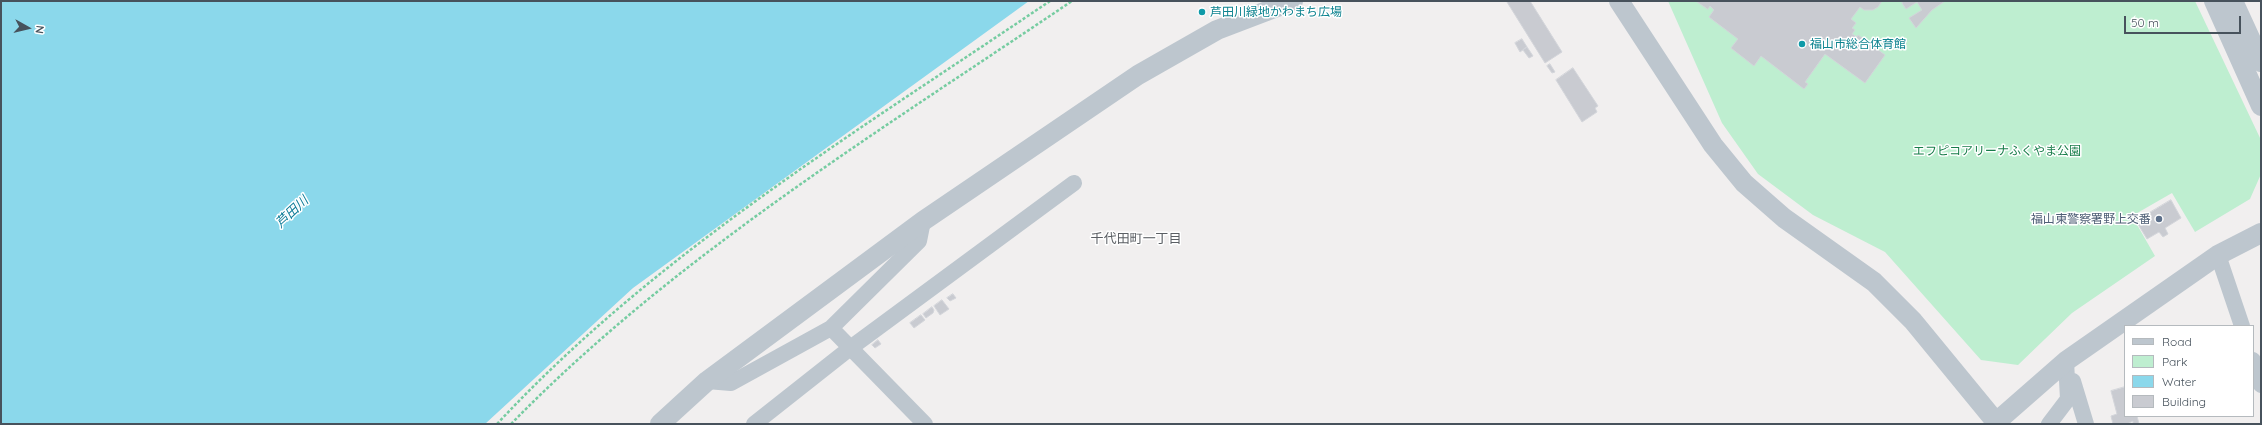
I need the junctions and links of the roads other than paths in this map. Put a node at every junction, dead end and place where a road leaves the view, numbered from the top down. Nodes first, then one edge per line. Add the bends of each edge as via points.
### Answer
1 (1293, 1) edge
2 (1619, 1) edge
3 (2214, 1) edge
4 (2233, 1) edge
5 (2261, 62) edge
6 (2261, 106) edge
7 (1074, 183) dead end
8 (923, 221) junction
9 (2261, 233) edge
10 (2218, 255) junction
11 (2242, 325) edge
12 (831, 328) junction
13 (849, 348) junction
14 (2066, 360) junction
15 (2254, 363) edge
16 (707, 381) junction
17 (2261, 385) edge
18 (1996, 423) edge
19 (660, 424) edge
20 (754, 424) edge
21 (925, 424) edge
22 (2049, 424) edge
23 (2086, 424) edge

1 - 8 street via 1217,30 1138,75
2 - 18 street via 1713,146 1744,183 1784,218 1874,282 1913,321
3 - 6 street
4 - 5 street
7 - 13 street
8 - 12 street via 919,241
8 - 16 street
9 - 10 street
10 - 11 street
10 - 14 street
12 - 13 street
12 - 16 street via 731,383
13 - 20 street
13 - 21 street
14 - 18 street
14 - 22 street via 2068,399
14 - 23 street
15 - 17 street
16 - 19 street

